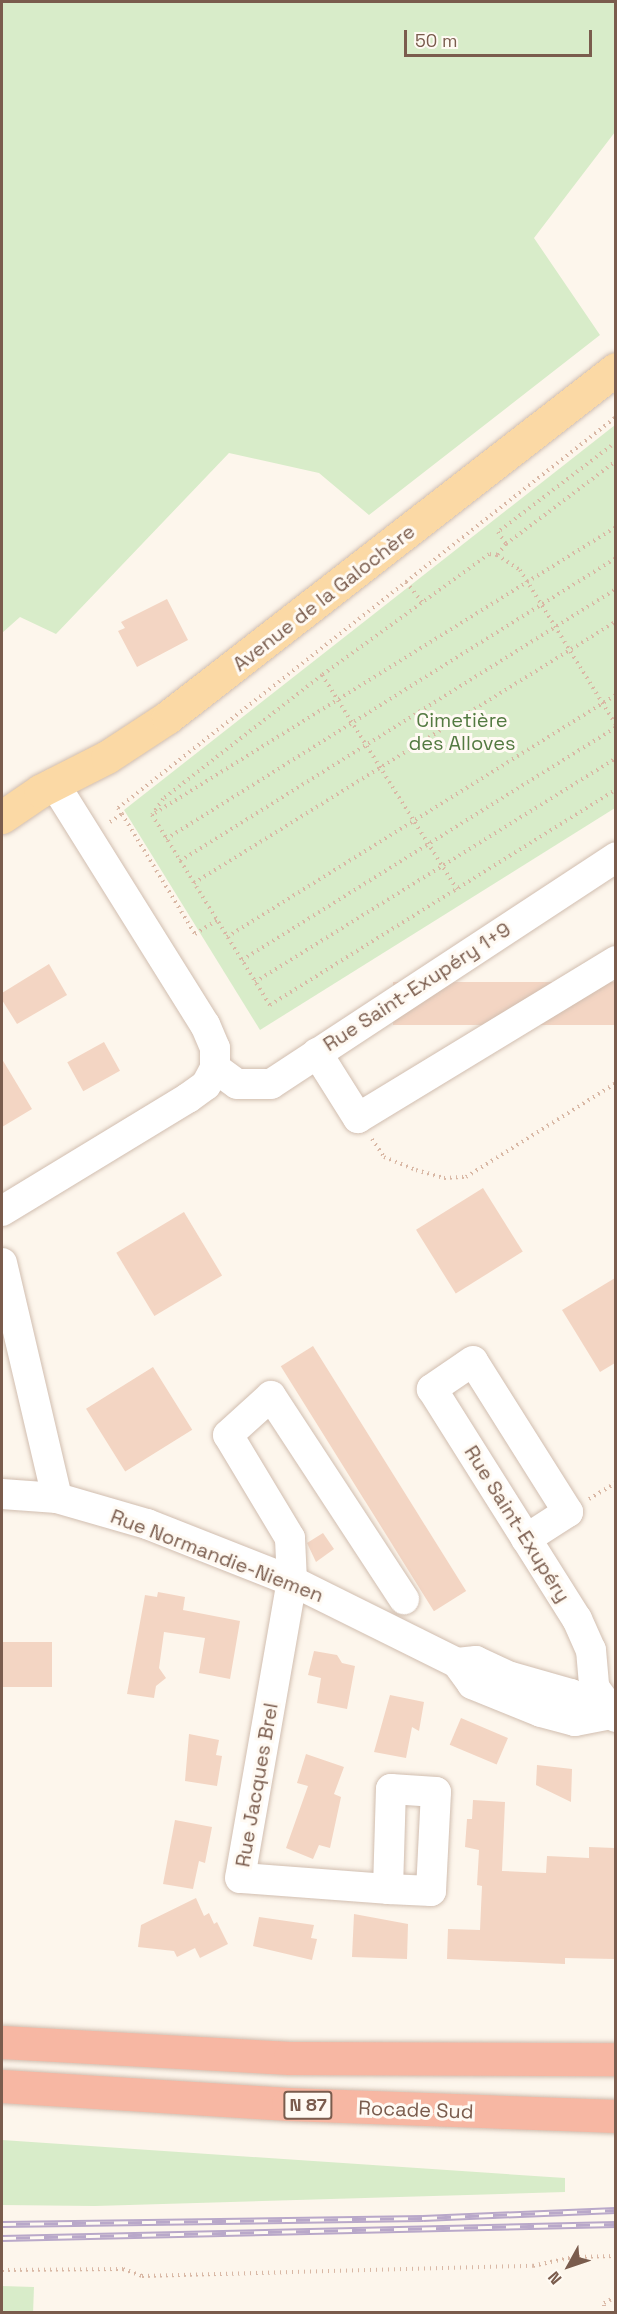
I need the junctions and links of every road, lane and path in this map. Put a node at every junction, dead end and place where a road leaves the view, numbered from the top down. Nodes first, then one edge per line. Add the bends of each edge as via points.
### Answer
1 (615, 369) edge
2 (615, 417) edge
3 (615, 442) edge
4 (615, 461) edge
5 (615, 527) edge
6 (506, 544) junction
7 (497, 555) junction
8 (615, 558) edge
9 (527, 581) junction
10 (406, 582) junction
11 (615, 589) edge
12 (423, 602) junction
13 (541, 604) junction
14 (615, 621) edge
15 (555, 627) junction
16 (569, 650) junction
17 (322, 675) junction
18 (615, 695) edge
19 (338, 699) junction
20 (602, 704) junction
21 (352, 722) junction
22 (615, 726) edge
23 (366, 744) junction
24 (615, 758) edge
25 (381, 767) junction
26 (54, 783) junction
27 (615, 790) edge
28 (7, 806) edge
29 (122, 814) junction
30 (152, 815) junction
31 (414, 820) junction
32 (90, 836) junction
33 (166, 838) junction
34 (428, 843) junction
35 (615, 857) edge
36 (180, 861) junction
37 (442, 866) junction
38 (194, 883) junction
39 (457, 889) junction
40 (217, 920) junction
41 (227, 937) junction
42 (242, 960) junction
43 (615, 961) edge
44 (255, 982) junction
45 (317, 1053) junction
46 (215, 1068) junction
47 (615, 1083) edge
48 (358, 1118) junction
49 (2, 1211) edge
50 (2, 1263) edge
51 (2, 1494) edge
52 (57, 1498) junction
53 (526, 1539) junction
54 (292, 1581) junction
55 (404, 1599) dead end
56 (605, 1662) edge
57 (615, 1715) edge
58 (388, 1889) dead end
59 (2, 2042) edge
60 (615, 2059) edge
61 (2, 2086) edge
62 (615, 2116) edge
63 (615, 2256) edge
64 (2, 2270) edge
65 (615, 2297) edge
66 (604, 2313) edge

1 - 26 main road, Avenue de la Galochère via 168,717 107,757
2 - 10 path
3 - 6 path via 498,532
4 - 6 path
5 - 9 path
6 - 7 path
7 - 9 path via 520,570
7 - 12 path via 489,554
8 - 13 path
9 - 13 path
9 - 19 path
10 - 12 path
10 - 29 path via 118,808
11 - 15 path
12 - 17 path
13 - 15 path
13 - 21 path
14 - 16 path
15 - 16 path
15 - 23 path
16 - 20 path
16 - 25 path
17 - 19 path
17 - 30 path via 163,799
18 - 20 path
19 - 21 path
19 - 30 path
20 - 22 path
20 - 31 path
21 - 23 path
21 - 33 path
22 - 34 path
23 - 25 path
23 - 36 path
24 - 37 path
25 - 31 path
25 - 38 path
26 - 28 main road, Avenue de la Galochère
26 - 32 street
27 - 39 path
29 - 32 path
29 - 40 path via 195,934
30 - 33 path
31 - 34 path
31 - 41 path
32 - 46 street via 205,1025 215,1048
33 - 36 path
34 - 37 path
34 - 42 path
35 - 45 street, Rue Saint-Exupéry 1+9
36 - 38 path
37 - 39 path
37 - 44 path
38 - 40 path
39 - 44 path via 270,1005
40 - 41 path
41 - 42 path
42 - 44 path
43 - 48 street
45 - 46 street, Rue Saint-Exupéry 1+9 via 272,1084 237,1084
45 - 48 street
46 - 49 street via 206,1085 188,1098
47 - 48 path via 466,1176 444,1178 384,1157
50 - 52 street
51 - 52 street, Rue Normandie-Niemen
52 - 54 street, Rue Normandie-Niemen via 147,1524
53 - 53 street, Rue Saint-Exupéry via 432,1389 473,1361 568,1512
53 - 56 street, Rue Saint-Exupéry
54 - 55 street via 290,1538 228,1435 271,1396
54 - 57 street, Rue Normandie-Niemen via 457,1663 472,1684 541,1712 575,1721
54 - 58 street, Rue Jacques Brel via 240,1878
56 - 57 street, Rue Saint-Exupéry via 594,1687
59 - 60 highway via 278,2058
61 - 62 highway, Rocade Sud / N 87 via 299,2105
63 - 64 path via 573,2257 533,2266 142,2276 123,2269
65 - 66 path via 604,2303

